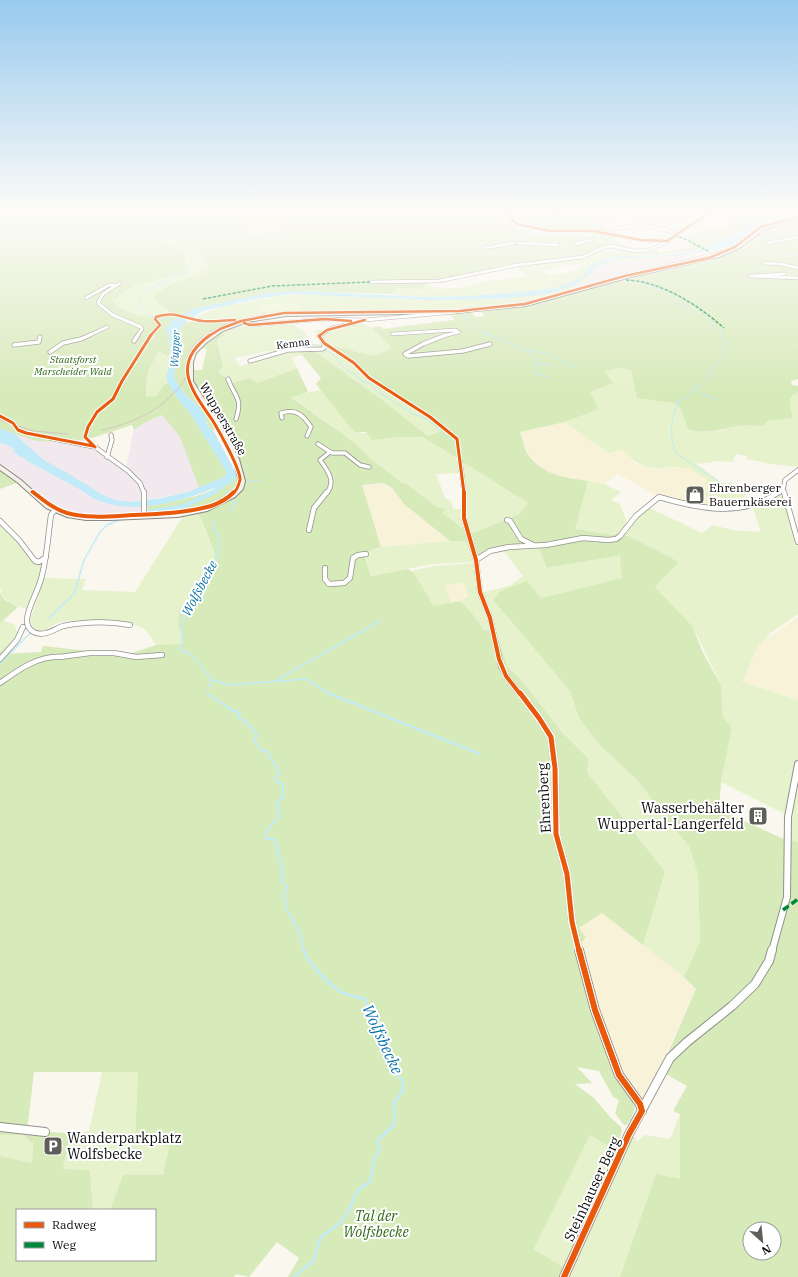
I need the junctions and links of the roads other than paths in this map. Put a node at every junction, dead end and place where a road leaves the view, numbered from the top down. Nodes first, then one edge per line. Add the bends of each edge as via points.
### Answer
1 (485, 272) edge
2 (651, 272) edge
3 (785, 274) dead end
4 (798, 278) edge
5 (370, 282) dead end
6 (120, 283) dead end
7 (115, 285) junction
8 (86, 298) dead end
9 (105, 309) junction
10 (456, 312) junction
11 (365, 320) junction
12 (119, 322) dead end
13 (242, 322) junction
14 (107, 327) dead end
15 (392, 334) dead end
16 (40, 337) dead end
17 (134, 341) dead end
18 (490, 344) dead end
19 (14, 346) dead end
20 (50, 352) dead end
21 (250, 361) dead end
22 (228, 379) dead end
23 (282, 418) dead end
24 (236, 419) dead end
25 (111, 435) dead end
26 (307, 436) dead end
27 (50, 438) dead end
28 (318, 444) dead end
29 (330, 452) junction
30 (106, 457) junction
31 (460, 461) dead end
32 (0, 467) edge
33 (369, 467) dead end
34 (798, 470) edge
35 (783, 490) junction
36 (54, 510) junction
37 (144, 516) junction
38 (508, 520) dead end
39 (0, 521) edge
40 (309, 530) dead end
41 (798, 542) edge
42 (534, 546) junction
43 (366, 554) dead end
44 (46, 557) junction
45 (476, 560) junction
46 (325, 568) dead end
47 (130, 625) dead end
48 (23, 627) dead end
49 (162, 655) dead end
50 (0, 658) edge
51 (0, 683) edge
52 (798, 764) edge
53 (642, 1111) junction
54 (0, 1127) edge
55 (45, 1132) dead end
56 (564, 1277) edge

1 - 5 street via 439,281
2 - 10 main road via 532,303
3 - 4 street via 750,276
6 - 7 street
7 - 8 street via 109,285
7 - 9 street via 100,296 98,303
9 - 12 street via 109,316
9 - 17 street via 141,327
10 - 11 street, Kemna
10 - 13 main road via 293,314
11 - 13 street, Kemna via 250,325
11 - 21 street, Kemna via 324,331 319,336 324,343 322,349 288,350
13 - 37 main road, Wupperstraße via 212,335 194,352 190,362 192,384 236,459 242,476 242,485 229,499 205,510 182,515
14 - 20 street via 63,343
15 - 18 street via 448,330 458,332 411,349 405,354 408,356 477,348
16 - 19 street via 39,342
22 - 24 street via 233,385 240,406
23 - 26 street via 281,413 287,410 299,413 311,427
25 - 30 street via 112,440
27 - 30 street via 95,447
28 - 29 street
29 - 33 street via 345,453 360,465
29 - 40 street via 320,460 331,476 331,485 314,509
30 - 37 street via 118,463 140,483 145,494
31 - 45 street, Ehrenberg via 465,498 464,518
32 - 36 main road, Wupperstraße
34 - 35 street via 785,480
35 - 41 street
35 - 42 street via 767,501 719,510 689,506 659,497 638,514 617,539 608,541 581,538
36 - 37 main road, Wupperstraße via 86,518
36 - 44 street via 51,515
38 - 42 street via 521,539
39 - 44 street via 29,551 35,561 39,562
42 - 45 street via 488,552
43 - 46 street via 353,558 350,578 344,583 329,584 325,579
44 - 47 street via 27,619 30,630 42,634 72,624
45 - 53 street, Ehrenberg via 480,592 489,614 501,666 551,737 555,769 556,834 567,874 572,922 595,1010 616,1068
48 - 50 street via 17,640
49 - 51 street via 136,657 114,653 90,653 44,659
52 - 53 street via 788,816 787,897 770,961 755,984 670,1058
53 - 56 street, Steinhauser Berg
54 - 55 street

